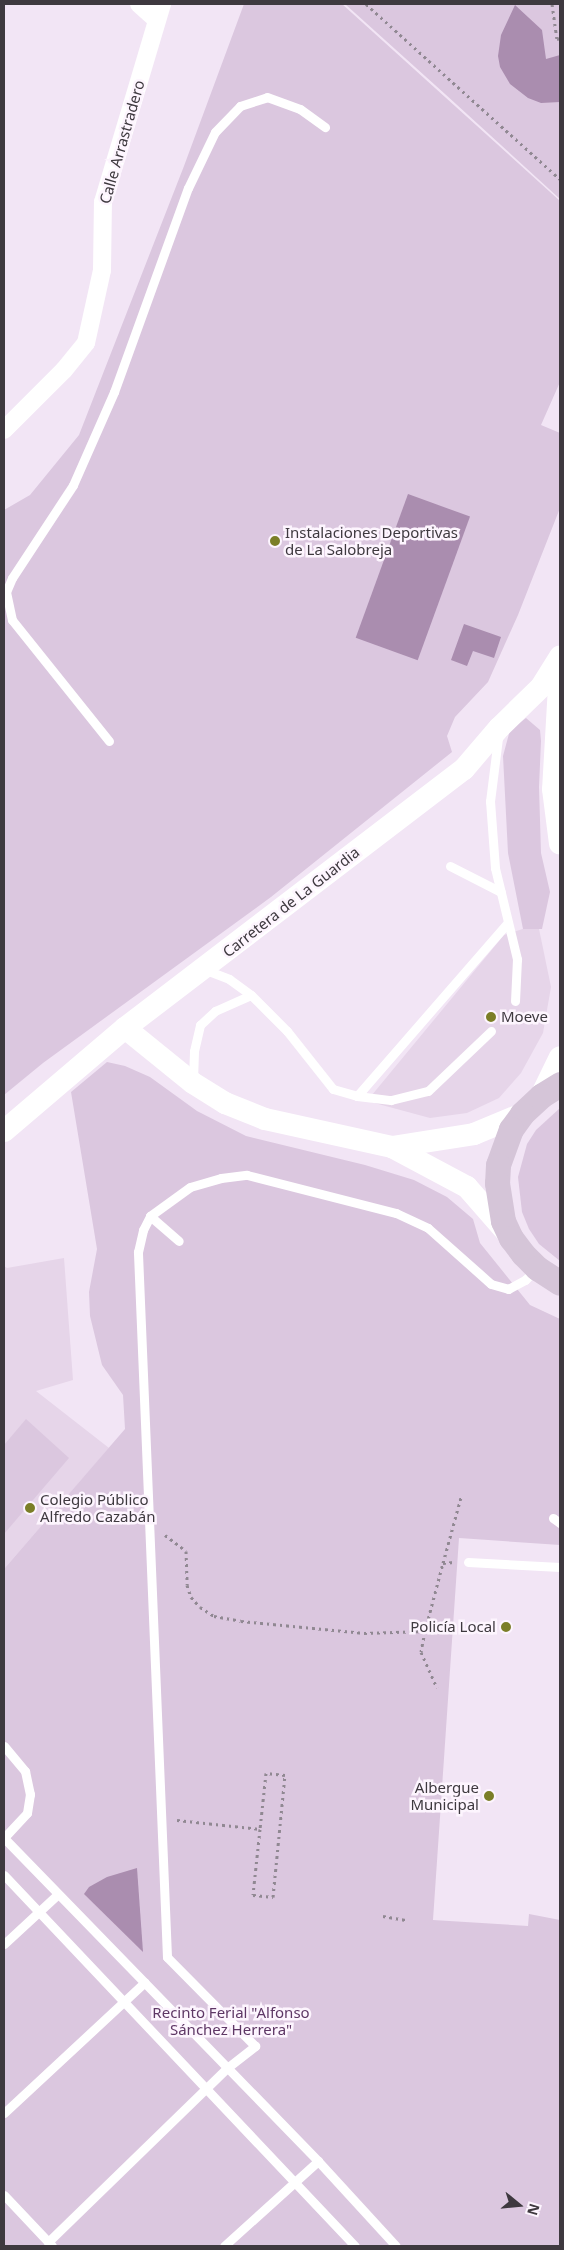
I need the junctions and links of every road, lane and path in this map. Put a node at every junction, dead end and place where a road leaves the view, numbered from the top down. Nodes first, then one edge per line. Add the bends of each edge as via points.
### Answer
1 (139, 4) edge
2 (366, 4) edge
3 (552, 4) edge
4 (160, 12) edge
5 (560, 38) edge
6 (325, 127) dead end
7 (560, 179) edge
8 (4, 430) edge
9 (560, 656) edge
10 (560, 669) edge
11 (499, 728) junction
12 (109, 741) dead end
13 (557, 789) edge
14 (560, 844) edge
15 (450, 866) dead end
16 (501, 892) junction
17 (508, 922) junction
18 (205, 969) junction
19 (251, 995) junction
20 (515, 1001) dead end
21 (125, 1028) junction
22 (491, 1031) dead end
23 (560, 1057) edge
24 (193, 1083) junction
25 (550, 1090) edge
26 (357, 1096) junction
27 (522, 1114) junction
28 (4, 1130) edge
29 (392, 1147) junction
30 (150, 1216) junction
31 (511, 1238) junction
32 (179, 1241) dead end
33 (537, 1268) junction
34 (560, 1283) edge
35 (461, 1496) dead end
36 (165, 1535) dead end
37 (443, 1562) junction
38 (468, 1562) joint
39 (560, 1567) edge
40 (426, 1631) junction
41 (437, 1688) dead end
42 (4, 1746) edge
43 (177, 1820) dead end
44 (260, 1829) junction
45 (4, 1838) edge
46 (4, 1875) edge
47 (57, 1895) junction
48 (38, 1911) junction
49 (383, 1916) dead end
50 (406, 1920) dead end
51 (4, 1944) edge
52 (145, 1982) junction
53 (124, 2002) junction
54 (227, 2068) junction
55 (206, 2089) junction
56 (4, 2113) edge
57 (318, 2161) junction
58 (294, 2181) junction
59 (4, 2195) edge
60 (50, 2244) edge
61 (224, 2246) edge
62 (355, 2246) edge
63 (396, 2246) edge

1 - 4 street
2 - 7 path
3 - 5 path via 557,39
4 - 8 street, Calle Arrastradero via 103,202 102,270 86,342 64,370
6 - 12 lane via 300,109 267,97 240,106 215,132 188,188 114,392 73,485 6,592 12,620
9 - 11 street, Carretera de La Guardia via 541,687
10 - 13 street
11 - 16 lane via 490,801 494,868
11 - 18 street, Carretera de La Guardia via 464,768
13 - 14 street
15 - 16 lane
16 - 17 lane
17 - 20 lane via 517,958
17 - 26 lane
18 - 19 lane via 229,979
18 - 21 street, Carretera de La Guardia
19 - 24 lane via 215,1011 200,1025 194,1051
19 - 26 lane via 286,1031 333,1089
21 - 24 street
21 - 28 street, Carretera de La Guardia
22 - 26 lane via 428,1091 391,1100
23 - 25 street
24 - 29 street via 225,1103 265,1119
25 - 27 main road
27 - 29 street via 474,1134
27 - 31 main road via 511,1129 498,1165 498,1202
29 - 31 street via 467,1187
30 - 32 lane
30 - 33 lane via 190,1187 220,1178 247,1175 396,1213 428,1228 491,1284 508,1289 525,1280
30 - 54 lane via 138,1252 166,1957 255,2046
31 - 33 main road
33 - 34 main road
35 - 37 path
36 - 40 path via 186,1551 187,1585 191,1598 214,1616 364,1633
37 - 38 path
37 - 40 path
38 - 39 lane
40 - 41 path via 421,1652
42 - 45 lane via 25,1771 30,1794 27,1813
43 - 44 path
44 - 44 path via 254,1895 274,1897 286,1775 266,1773
45 - 47 lane
46 - 48 lane
47 - 48 lane
47 - 52 lane
48 - 51 lane
48 - 53 lane
49 - 50 path
52 - 53 lane
52 - 54 lane
53 - 55 lane
53 - 56 lane
54 - 55 lane
54 - 57 lane
55 - 58 lane
55 - 60 lane
57 - 58 lane
57 - 63 lane
58 - 61 lane
58 - 62 lane
59 - 60 lane

